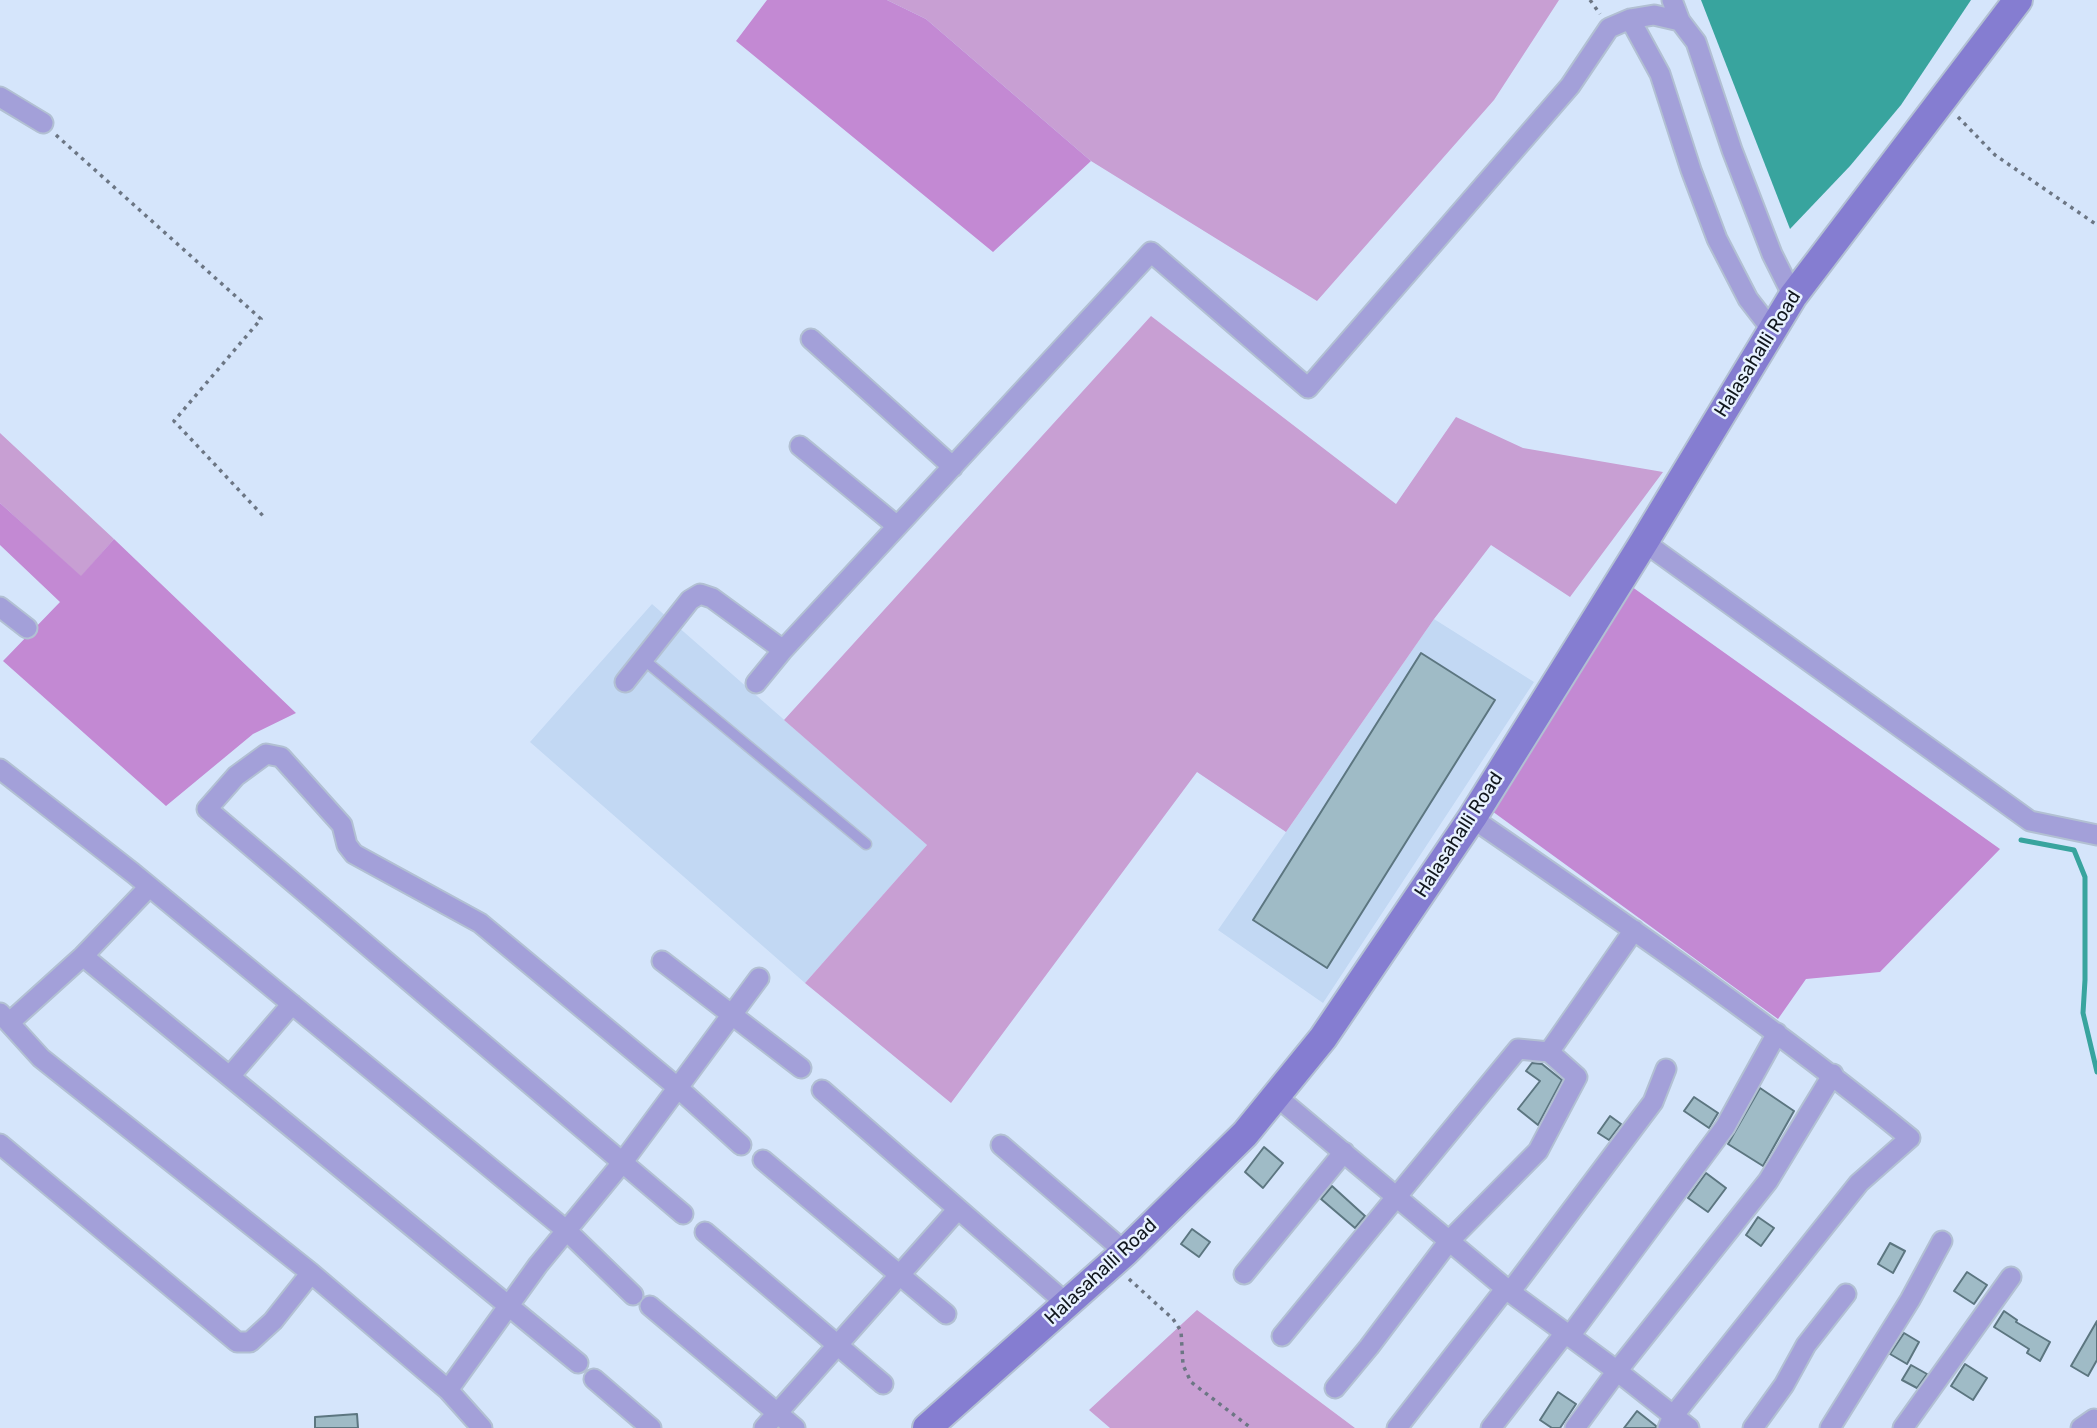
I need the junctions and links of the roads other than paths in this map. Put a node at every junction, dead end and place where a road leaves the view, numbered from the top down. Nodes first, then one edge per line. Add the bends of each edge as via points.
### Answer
1 (1672, 0) edge
2 (2018, 0) edge
3 (1630, 19) junction
4 (1679, 21) junction
5 (0, 97) edge
6 (43, 123) road end
7 (1793, 296) junction
8 (1772, 330) junction
9 (811, 339) dead end
10 (800, 446) dead end
11 (953, 467) junction
12 (897, 526) junction
13 (1644, 542) junction
14 (0, 607) edge
15 (27, 628) dead end
16 (783, 650) junction
17 (643, 659) junction
18 (625, 682) dead end
19 (756, 683) dead end
20 (0, 769) edge
21 (1472, 818) junction
22 (2097, 835) edge
23 (866, 844) dead end
24 (149, 887) junction
25 (1634, 930) junction
26 (83, 956) junction
27 (662, 961) dead end
28 (759, 978) dead end
29 (292, 1004) junction
30 (731, 1015) junction
31 (5, 1018) edge
32 (1777, 1033) junction
33 (1549, 1052) junction
34 (801, 1068) dead end
35 (1666, 1069) dead end
36 (1833, 1074) junction
37 (230, 1076) junction
38 (677, 1087) junction
39 (821, 1090) dead end
40 (1276, 1096) junction
41 (0, 1144) edge
42 (741, 1145) dead end
43 (1002, 1145) dead end
44 (1344, 1152) junction
45 (762, 1160) dead end
46 (622, 1163) junction
47 (1396, 1196) junction
48 (958, 1209) junction
49 (683, 1214) dead end
50 (567, 1231) junction
51 (705, 1232) dead end
52 (1450, 1241) junction
53 (1942, 1241) dead end
54 (1119, 1258) junction
55 (312, 1273) junction
56 (1244, 1274) dead end
57 (899, 1275) junction
58 (2011, 1278) dead end
59 (1508, 1290) junction
60 (1846, 1294) dead end
61 (633, 1295) dead end
62 (1067, 1304) junction
63 (509, 1305) junction
64 (650, 1306) dead end
65 (946, 1314) dead end
66 (1567, 1335) junction
67 (1282, 1336) dead end
68 (838, 1345) junction
69 (578, 1363) dead end
70 (1617, 1371) junction
71 (594, 1379) dead end
72 (883, 1384) dead end
73 (1335, 1388) dead end
74 (448, 1390) junction
75 (778, 1413) junction
76 (1676, 1424) edge
77 (482, 1428) edge
78 (651, 1428) edge
79 (764, 1428) edge
80 (795, 1428) edge
81 (927, 1428) edge
82 (1397, 1428) edge
83 (1491, 1428) edge
84 (1574, 1428) edge
85 (1753, 1428) edge
86 (1829, 1428) edge
87 (1903, 1428) edge

1 - 4 street
2 - 7 main road, Halasahalli Road
3 - 4 street via 1654,15
3 - 8 street via 1660,74 1717,239 1748,299
3 - 11 street via 1609,28 1570,86 1308,388 1151,252
4 - 7 street via 1696,42 1732,150
5 - 6 street
7 - 8 main road, Halasahalli Road
8 - 13 main road, Halasahalli Road
9 - 11 street
10 - 12 street
11 - 12 street
12 - 16 street
13 - 21 main road, Halasahalli Road
13 - 22 street via 2030,821
14 - 15 street
16 - 17 street via 700,594 690,600
16 - 19 street
17 - 18 street
17 - 23 lane
20 - 24 street
21 - 25 street
21 - 40 main road, Halasahalli Road via 1323,1038
24 - 26 street
24 - 29 street
25 - 32 street
25 - 33 street
26 - 31 street
26 - 37 street
27 - 30 street
28 - 30 street
29 - 37 street
29 - 50 street
30 - 34 street
30 - 38 street
31 - 55 street via 41,1058
32 - 36 street
32 - 66 street via 1725,1127
33 - 47 street via 1518,1049
33 - 52 street via 1577,1077 1538,1151
35 - 59 street via 1653,1102
36 - 70 street via 1768,1181
36 - 76 street via 1910,1138 1859,1183
37 - 63 street
38 - 42 street
38 - 46 street
38 - 46 street via 480,923 354,854 342,825 281,757 267,754 236,776 207,810
39 - 48 street
40 - 44 street
40 - 54 main road, Halasahalli Road via 1245,1134
41 - 55 street via 237,1342 250,1342 273,1321
43 - 54 street
44 - 47 street
44 - 56 street
45 - 57 street
46 - 49 street
46 - 50 street
47 - 52 street
47 - 67 street
48 - 57 street
48 - 62 street
50 - 61 street
50 - 63 street
51 - 68 street
52 - 59 street
52 - 73 street
53 - 86 street
54 - 62 main road, Halasahalli Road
55 - 74 street
57 - 65 street
57 - 68 street
58 - 87 street
59 - 66 street
59 - 82 street
60 - 85 street via 1806,1345
62 - 81 main road, Halasahalli Road
63 - 69 street
63 - 74 street
64 - 75 street
66 - 70 street
66 - 83 street
68 - 72 street
68 - 75 street
70 - 76 street
70 - 84 street
71 - 78 street
74 - 77 street
75 - 79 street
75 - 80 street

